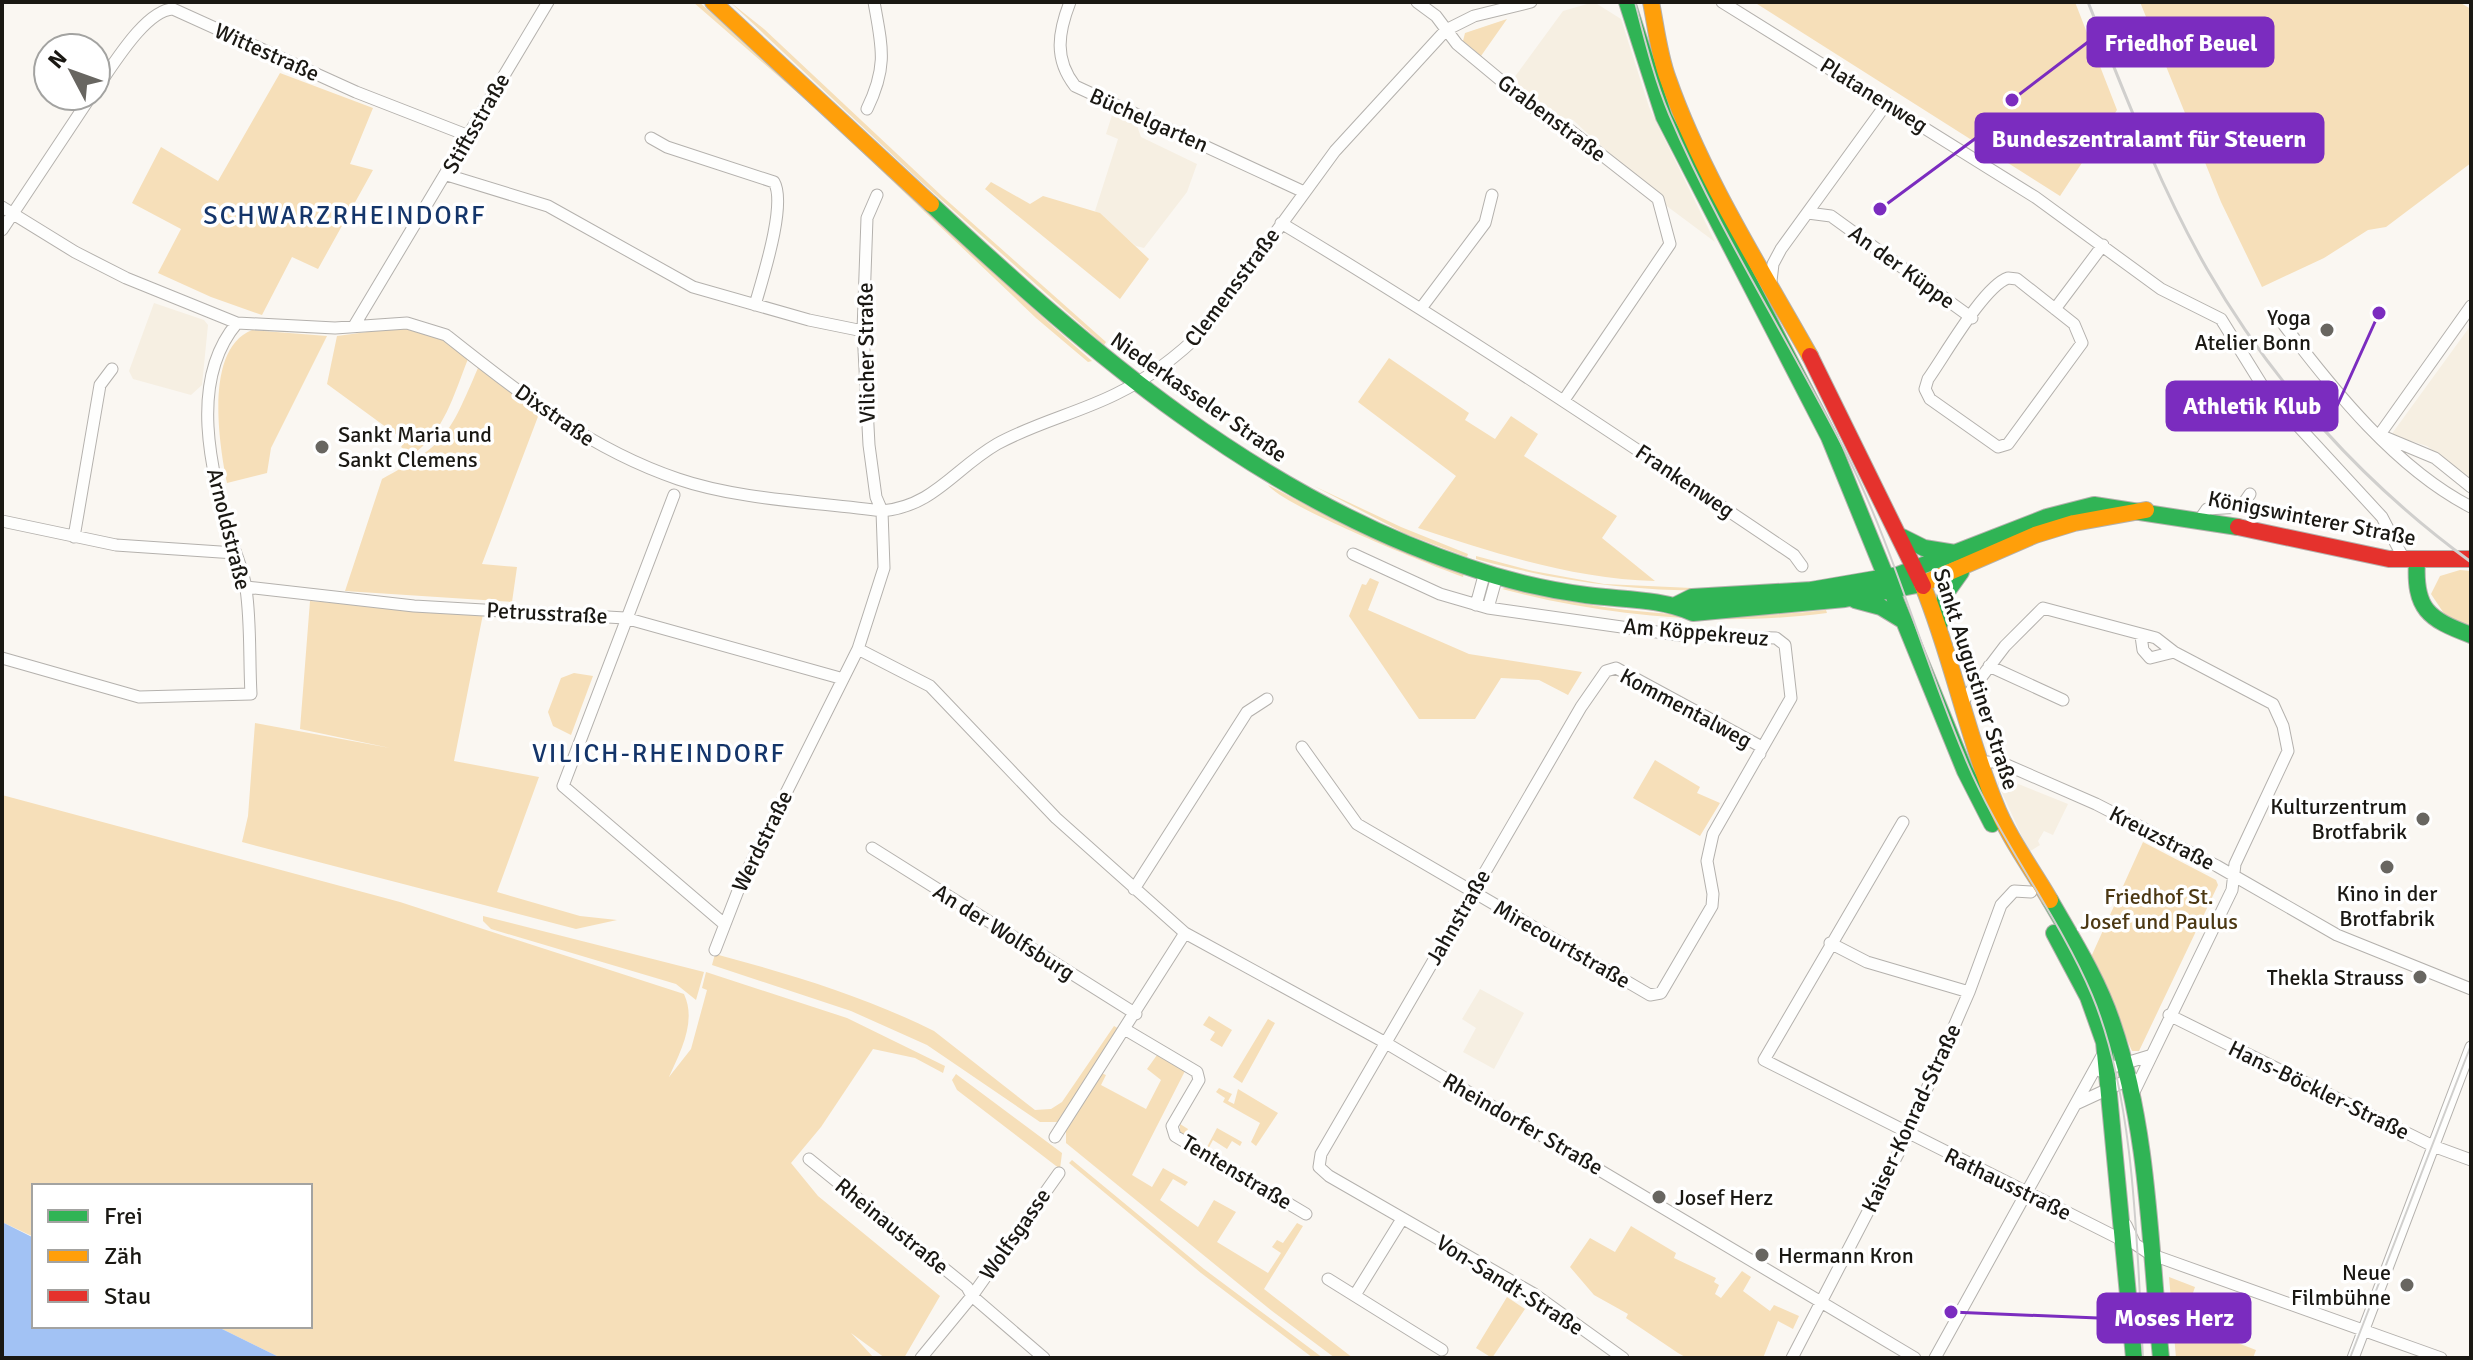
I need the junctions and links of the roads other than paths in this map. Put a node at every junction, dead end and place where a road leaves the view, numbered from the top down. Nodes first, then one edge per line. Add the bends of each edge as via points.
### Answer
1 (548, 2) edge
2 (713, 2) edge
3 (874, 2) edge
4 (1070, 2) edge
5 (1417, 2) edge
6 (1531, 2) edge
7 (1627, 2) edge
8 (1651, 2) edge
9 (1722, 2) edge
10 (1446, 30) junction
11 (112, 68) edge
12 (1887, 103) junction
13 (867, 109) dead end
14 (79, 112) edge
15 (469, 136) junction
16 (651, 138) dead end
17 (462, 147) junction
18 (447, 175) junction
19 (488, 188) junction
20 (1304, 192) junction
21 (1822, 192) junction
22 (877, 195) dead end
23 (1492, 195) dead end
24 (7, 210) edge
25 (1808, 213) junction
26 (1831, 216) junction
27 (1281, 223) junction
28 (2, 230) edge
29 (2103, 245) junction
30 (1750, 249) junction
31 (1781, 249) junction
32 (1770, 283) junction
33 (755, 305) junction
34 (2471, 306) edge
35 (1422, 307) junction
36 (2055, 309) junction
37 (1972, 318) junction
38 (237, 323) junction
39 (2284, 325) dead end
40 (354, 326) junction
41 (863, 331) junction
42 (112, 369) dead end
43 (1135, 384) junction
44 (1564, 400) junction
45 (2380, 434) junction
46 (2471, 487) edge
47 (2250, 494) dead end
48 (674, 495) dead end
49 (2471, 507) edge
50 (882, 511) junction
51 (2200, 519) junction
52 (2, 521) edge
53 (74, 537) junction
54 (1902, 537) junction
55 (1874, 545) junction
56 (235, 553) junction
57 (1353, 554) dead end
58 (2471, 559) edge
59 (1962, 561) junction
60 (2411, 561) junction
61 (1802, 566) dead end
62 (1491, 574) junction
63 (1921, 577) junction
64 (1890, 584) junction
65 (246, 587) junction
66 (1846, 592) junction
67 (1482, 606) junction
68 (625, 618) junction
69 (1904, 621) junction
70 (1939, 625) junction
71 (2471, 635) edge
72 (2141, 636) junction
73 (858, 649) junction
74 (2174, 652) junction
75 (2, 658) edge
76 (1989, 666) junction
77 (1606, 671) joint
78 (840, 678) junction
79 (1267, 699) dead end
80 (2063, 700) dead end
81 (1960, 704) junction
82 (1302, 747) dead end
83 (1760, 754) junction
84 (1979, 762) junction
85 (1903, 822) dead end
86 (872, 848) dead end
87 (2233, 877) junction
88 (1134, 889) junction
89 (1472, 892) junction
90 (2031, 892) junction
91 (723, 923) junction
92 (1185, 933) junction
93 (1830, 943) junction
94 (715, 950) dead end
95 (2471, 989) edge
96 (1969, 992) junction
97 (1136, 1014) junction
98 (2169, 1015) junction
99 (1126, 1030) junction
100 (1386, 1043) junction
101 (2470, 1050) edge
102 (2149, 1056) junction
103 (2102, 1071) junction
104 (2133, 1078) junction
105 (2111, 1088) junction
106 (2078, 1103) junction
107 (1906, 1133) junction
108 (1055, 1137) dead end
109 (2433, 1146) junction
110 (809, 1159) dead end
111 (2471, 1160) edge
112 (1319, 1167) joint
113 (1059, 1173) dead end
114 (2026, 1194) junction
115 (1306, 1214) dead end
116 (2123, 1215) junction
117 (1402, 1219) junction
118 (2124, 1241) junction
119 (2150, 1254) junction
120 (1328, 1279) dead end
121 (1355, 1295) junction
122 (972, 1296) junction
123 (1820, 1302) junction
124 (2363, 1331) junction
125 (1442, 1350) dead end
126 (1617, 1356) edge
127 (921, 1358) edge
128 (1044, 1358) edge
129 (1792, 1358) edge
130 (1915, 1358) edge
131 (1935, 1358) edge
132 (2134, 1358) edge
133 (2161, 1358) edge
134 (2353, 1358) edge
135 (2441, 1358) edge

1 - 15 street, Stiftsstraße
2 - 43 main road, Niederkasseler Straße via 1003,271
3 - 13 street via 882,67
4 - 20 street, Büchelgarten via 1058,44 1065,73 1075,86
5 - 10 street, Grabenstraße
6 - 10 street, Clemensstraße via 1474,16
7 - 55 main road, Sankt Augustiner Straße via 1664,117 1829,437
8 - 30 main road, Sankt Augustiner Straße via 1667,77
9 - 12 street, Platanenweg
10 - 20 street, Clemensstraße
10 - 44 street, Grabenstraße via 1552,123 1570,130 1658,199 1670,244
11 - 15 street, Wittestraße via 151,18 173,9 356,92
12 - 21 street
12 - 29 street, Platanenweg
14 - 24 street
15 - 17 street, Stiftsstraße
16 - 33 street via 774,182 779,190
17 - 18 street, Stiftsstraße
17 - 19 street via 461,171
18 - 19 street
18 - 40 street, Stiftsstraße
19 - 33 street via 548,206 693,287
20 - 27 street, Clemensstraße
21 - 25 street
21 - 26 street, An der Küppe
22 - 41 street, Vilicher Straße via 867,218
23 - 35 street via 1485,223
24 - 28 street
24 - 38 street via 126,278
25 - 26 street, An der Küppe
25 - 31 street
26 - 37 street, An der Küppe
27 - 35 street, Frankenweg
27 - 43 street, Clemensstraße via 1205,329 1181,353
29 - 36 street
29 - 60 street, Platanenweg via 2161,289 2221,319 2258,381 2382,517
30 - 31 street via 1769,255
30 - 32 main road, Sankt Augustiner Straße
31 - 32 street
32 - 54 main road, Sankt Augustiner Straße
33 - 41 street
34 - 45 street
35 - 44 street, Frankenweg
36 - 37 street via 2017,279 2008,278 1999,281
36 - 37 street via 2074,324 2082,343 2008,444 1994,446 1930,399 1925,389
38 - 40 street, Dixstraße
38 - 56 street, Arnoldstraße via 223,339 208,404 215,485
39 - 45 street
40 - 50 street, Dixstraße via 407,323 446,335 572,431 679,480
41 - 50 street, Vilicher Straße via 869,445
42 - 53 street via 100,385
43 - 50 street, Clemensstraße via 998,443 917,505
43 - 62 main road, Niederkasseler Straße via 1240,457 1305,494 1375,531
44 - 61 street, Frankenweg via 1794,555
45 - 46 street via 2435,458
45 - 49 street via 2439,488
47 - 51 street via 2241,507 2207,509
48 - 68 street
50 - 73 street via 884,568
51 - 59 main road, Königswinterer Straße via 2094,505 2068,511
51 - 60 main road, Königswinterer Straße
52 - 53 street
53 - 56 street via 174,552
54 - 59 main road
54 - 63 main road, Sankt Augustiner Straße
55 - 64 main road, Sankt Augustiner Straße
55 - 66 main road via 1868,566
56 - 65 street, Arnoldstraße
57 - 67 street, Am Köppekreuz via 1440,594
58 - 60 main road, Königswinterer Straße
59 - 63 main road, Königswinterer Straße
59 - 70 main road via 1946,593
60 - 71 main road via 2420,605 2441,624
62 - 66 main road, Niederkasseler Straße via 1584,595 1676,605 1692,597
62 - 67 street
63 - 64 main road, Königswinterer Straße
63 - 70 main road, Sankt Augustiner Straße
64 - 66 main road, Niederkasseler Straße
64 - 69 main road, Sankt Augustiner Straße
65 - 68 street, Petrusstraße via 414,606
65 - 75 street, Arnoldstraße via 251,694 139,697
66 - 69 main road
67 - 83 street, Am Köppekreuz via 1678,635 1782,640 1791,698
68 - 78 street, Petrusstraße
68 - 91 street via 563,786
69 - 90 main road, Sankt Augustiner Straße via 1965,771
70 - 81 main road, Sankt Augustiner Straße
72 - 74 street via 2163,641
72 - 74 street via 2150,658
72 - 76 street via 2043,608
73 - 78 street, Werdstraße
73 - 88 street, Rheindorfer Straße via 930,686
74 - 87 street via 2273,704 2283,726 2285,762
76 - 80 street
76 - 81 street
77 - 83 street, Kommentalweg via 1616,668 1733,729 1760,746
77 - 89 street, Jahnstraße
78 - 91 street, Werdstraße
79 - 88 street via 1247,712
81 - 84 main road, Sankt Augustiner Straße
82 - 89 street, Mirecourtstraße via 1357,824
83 - 89 street, Mirecourtstraße via 1707,849 1712,906 1661,993 1650,995
84 - 87 street, Kreuzstraße via 2000,762 2096,804
84 - 104 main road, Sankt Augustiner Straße via 2002,819 2084,959
85 - 93 street
86 - 97 street, An der Wolfsburg
87 - 95 street, Kreuzstraße via 2337,935
87 - 98 street via 2232,890
88 - 92 street, Rheindorfer Straße
89 - 100 street, Jahnstraße
90 - 96 street, Kaiser-Konrad-Straße via 2014,891 2001,905
90 - 103 main road, Sankt Augustiner Straße via 2088,997 2105,1048
91 - 94 street, Werdstraße
92 - 97 street
92 - 100 street, Rheindorfer Straße
93 - 96 street via 1867,962
93 - 107 street, Rathausstraße via 1764,1060
96 - 107 street, Kaiser-Konrad-Straße
97 - 99 street
98 - 102 street
98 - 109 street, Hans-Böckler-Straße
99 - 108 street
99 - 115 street, Tentenstraße via 1197,1072 1199,1080 1172,1126 1175,1136
100 - 112 street, Jahnstraße via 1321,1154
100 - 123 street, Rheindorfer Straße
101 - 109 street
102 - 104 street
102 - 104 street
103 - 104 street
103 - 105 main road, Sankt Augustiner Straße
103 - 106 street via 2083,1089
104 - 105 street
104 - 119 main road, Sankt Augustiner Straße
105 - 106 street
105 - 116 main road, Sankt Augustiner Straße
106 - 114 street
107 - 114 street, Rathausstraße
107 - 123 street, Kaiser-Konrad-Straße
109 - 111 street, Hans-Böckler-Straße
109 - 124 street
110 - 122 street, Rheinaustraße
112 - 117 street, Von-Sandt-Straße
113 - 122 street, Wolfsgasse
114 - 118 street, Rathausstraße
114 - 131 street
116 - 118 main road, Sankt Augustiner Straße
116 - 119 street, Sankt Augustiner Straße via 2135,1244
117 - 121 street
117 - 126 street, Von-Sandt-Straße via 1534,1294
118 - 132 main road, Sankt Augustiner Straße
119 - 124 street
119 - 133 main road, Sankt Augustiner Straße
120 - 121 street
121 - 125 street
122 - 127 street
122 - 128 street, Rheinaustraße
123 - 129 street, Kaiser-Konrad-Straße
123 - 130 street, Rheindorfer Straße
124 - 134 street
124 - 135 street

